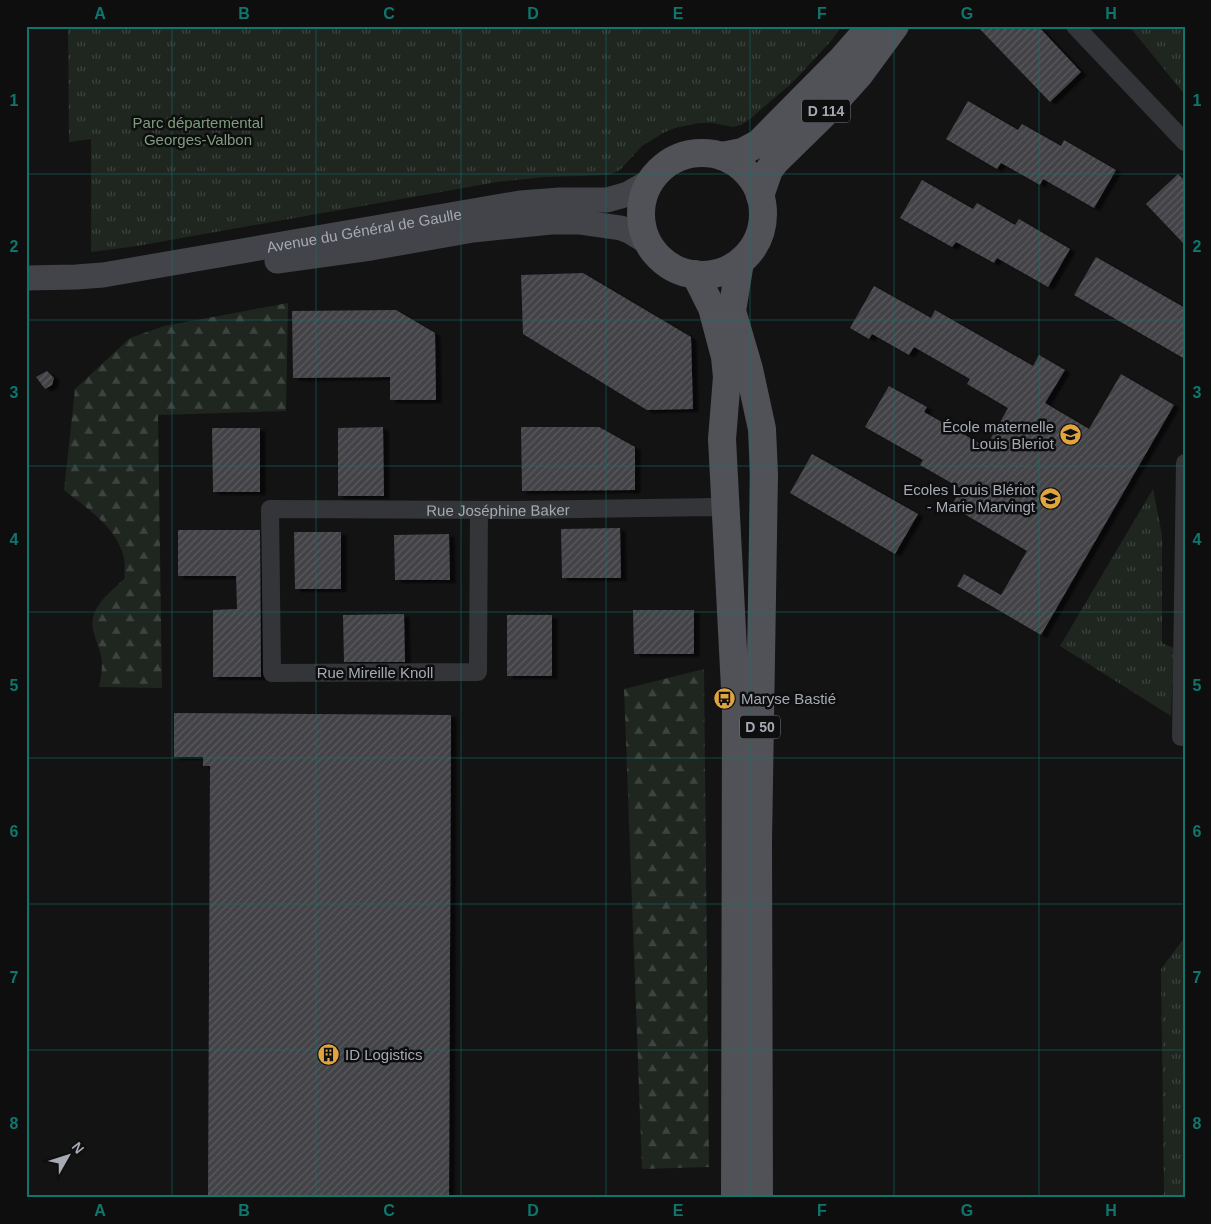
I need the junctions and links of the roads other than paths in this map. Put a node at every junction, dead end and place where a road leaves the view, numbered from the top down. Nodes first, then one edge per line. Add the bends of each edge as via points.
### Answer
1 (871, 26) edge
2 (895, 26) edge
3 (1075, 26) edge
4 (1185, 142) edge
5 (722, 156) junction
6 (650, 181) junction
7 (760, 196) junction
8 (649, 243) junction
9 (740, 262) junction
10 (695, 274) junction
11 (26, 278) edge
12 (26, 289) edge
13 (1185, 463) edge
14 (726, 508) junction
15 (479, 510) junction
16 (272, 673) joint
17 (1180, 737) dead end
18 (735, 1198) edge
19 (759, 1198) edge

1 - 5 main road, D 114 via 759,143 742,152
2 - 7 main road, D 114 via 824,114 775,162
3 - 4 street
5 - 6 main road via 690,154 674,160
5 - 7 main road via 746,171
6 - 8 main road via 643,201 642,223
6 - 11 main road, Avenue du Général de Gaulle via 628,194 607,200 520,203 103,275
7 - 9 main road via 763,218 758,239
8 - 10 main road via 673,267
8 - 12 main road, Avenue du Général de Gaulle via 621,228 551,222 473,230 112,285
9 - 10 main road via 711,274
9 - 19 main road, D 50 via 732,311 762,429 764,474 758,842
10 - 14 main road, D 50 via 712,308 725,357 727,377 722,439
13 - 17 street
14 - 15 street, Rue Joséphine Baker
14 - 18 main road, D 50 via 736,707
15 - 16 street, Rue Mireille Knoll via 478,672
15 - 16 street, Rue Joséphine Baker via 270,508

